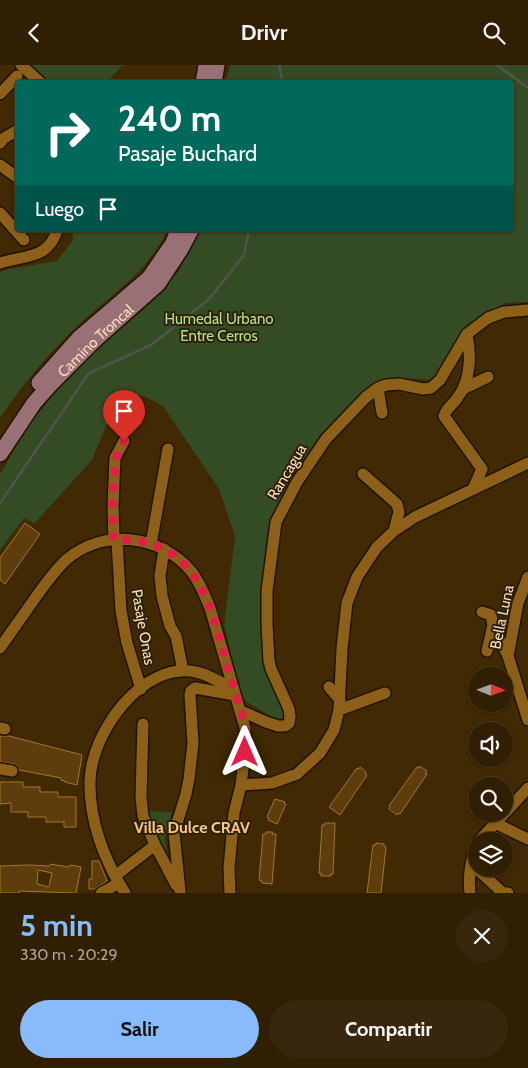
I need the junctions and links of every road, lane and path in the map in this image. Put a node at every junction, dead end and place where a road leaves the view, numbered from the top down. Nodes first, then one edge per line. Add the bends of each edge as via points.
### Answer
1 (206, 65) edge
2 (217, 65) edge
3 (19, 71) edge
4 (39, 80) edge
5 (204, 80) edge
6 (214, 80) edge
7 (0, 94) edge
8 (15, 132) edge
9 (0, 143) edge
10 (0, 165) edge
11 (15, 176) edge
12 (2, 218) edge
13 (15, 231) edge
14 (16, 232) edge
15 (56, 232) edge
16 (177, 232) edge
17 (190, 232) edge
18 (24, 240) dead end
19 (0, 263) edge
20 (528, 310) edge
21 (467, 334) junction
22 (488, 377) dead end
23 (378, 388) junction
24 (463, 389) junction
25 (382, 413) dead end
26 (0, 436) edge
27 (124, 441) dead end
28 (168, 449) dead end
29 (0, 454) edge
30 (528, 463) edge
31 (363, 473) dead end
32 (473, 489) junction
33 (394, 531) junction
34 (116, 540) junction
35 (151, 543) junction
36 (164, 549) junction
37 (528, 577) edge
38 (482, 612) dead end
39 (493, 625) junction
40 (0, 648) edge
41 (487, 651) dead end
42 (508, 656) junction
43 (183, 671) junction
44 (329, 687) dead end
45 (141, 689) junction
46 (235, 693) junction
47 (385, 693) dead end
48 (339, 705) junction
49 (241, 711) junction
50 (528, 720) edge
51 (143, 724) dead end
52 (0, 769) edge
53 (12, 771) dead end
54 (241, 785) junction
55 (528, 788) edge
56 (495, 823) junction
57 (487, 832) edge
58 (528, 839) edge
59 (155, 845) junction
60 (469, 877) edge
61 (486, 877) edge
62 (120, 884) edge
63 (180, 892) edge
64 (101, 893) edge
65 (230, 893) edge
66 (470, 893) edge
67 (508, 893) edge

1 - 5 main road
2 - 6 main road
3 - 4 street
3 - 7 street
8 - 9 street
10 - 11 street
12 - 13 street
14 - 18 street
15 - 19 street via 54,241 42,253
16 - 26 main road, Camino Troncal via 149,278 80,338 25,400
17 - 29 main road, Camino Troncal via 158,284 50,385
20 - 21 street via 504,312 488,318
21 - 23 street via 434,387 427,389 399,384
21 - 24 street via 469,367
22 - 24 street
23 - 25 street
23 - 49 street, Rancagua via 317,451 276,522 267,591 268,650 271,669 289,709 289,723 278,727
24 - 32 street via 444,416 482,469
27 - 34 street, Pasaje Onas via 116,458 112,506
28 - 35 street
30 - 32 street
31 - 33 street via 398,508
32 - 33 street via 415,517
33 - 48 street via 372,552 347,603
34 - 35 street
34 - 40 street via 93,544 67,559 44,585
34 - 45 street, Pasaje Onas via 127,643
35 - 36 street
36 - 43 street via 160,577 162,597 176,636
36 - 46 street via 192,573 204,593
37 - 42 street, Bella Luna via 518,603
38 - 39 street via 491,615
39 - 41 street
39 - 42 street
42 - 50 street, Bella Luna
43 - 45 street via 157,678
43 - 46 street via 218,680
44 - 48 street
45 - 62 street via 126,701 108,725 92,765 90,792 97,831 104,854
46 - 49 street
46 - 63 street via 196,688 191,691 193,743 189,779 174,833
47 - 48 street
48 - 54 street via 334,730 320,753 297,774 272,783
49 - 54 street via 245,728
51 - 59 street via 143,816
52 - 53 street
54 - 65 street via 234,813
55 - 56 street
56 - 57 street
56 - 58 street
59 - 62 street
59 - 63 street
60 - 66 street
61 - 67 street via 503,893
62 - 64 street

